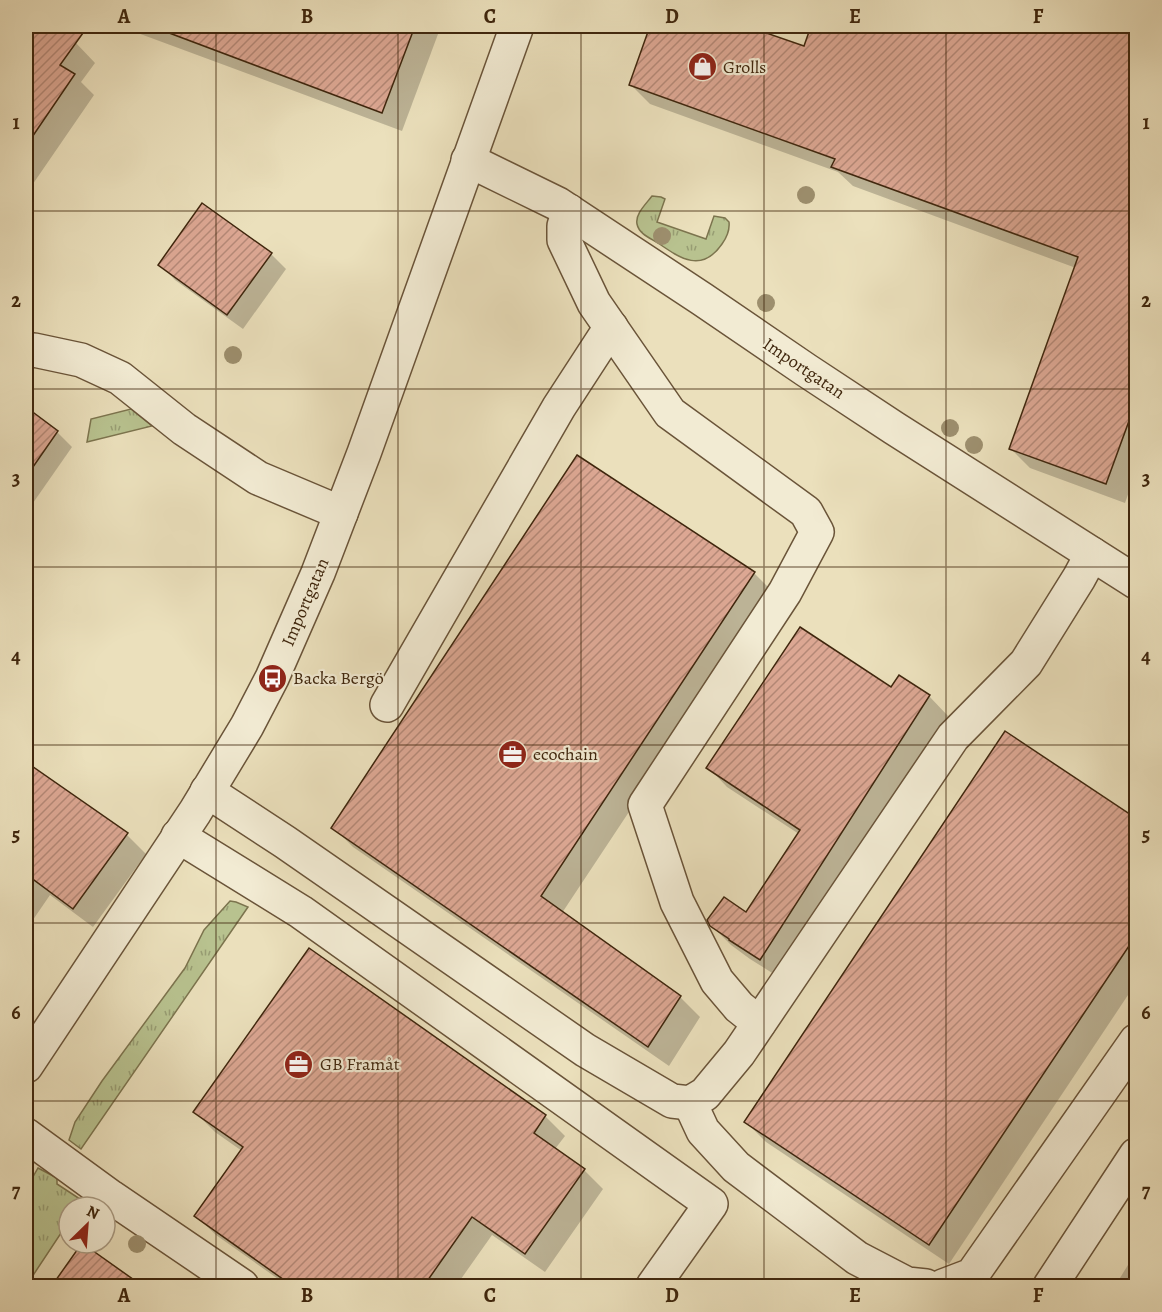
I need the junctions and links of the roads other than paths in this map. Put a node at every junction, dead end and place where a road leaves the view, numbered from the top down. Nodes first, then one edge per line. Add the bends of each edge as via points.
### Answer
1 (517, 26) edge
2 (468, 160) junction
3 (569, 211) junction
4 (611, 327) junction
5 (26, 352) edge
6 (341, 513) junction
7 (1092, 554) junction
8 (1137, 582) edge
9 (387, 705) dead end
10 (207, 791) junction
11 (178, 836) junction
12 (759, 1023) junction
13 (1137, 1041) edge
14 (26, 1066) edge
15 (690, 1103) junction
16 (26, 1135) edge
17 (1137, 1155) edge
18 (237, 1285) edge
19 (653, 1287) edge
20 (926, 1287) edge
21 (944, 1287) edge
22 (1050, 1287) edge

1 - 2 street, Importgatan
2 - 3 street, Importgatan
2 - 6 street, Importgatan
3 - 4 street via 564,240 594,303
3 - 7 street, Importgatan
4 - 9 street via 559,407
4 - 12 street via 670,413 806,512 817,532 784,592 645,805 677,902 717,981
5 - 6 street via 34,350 81,360 120,378 184,429 258,478
6 - 10 street, Importgatan via 272,678
7 - 8 street, Importgatan
7 - 12 street via 1026,663 953,737
10 - 11 street, Importgatan
10 - 15 street via 585,1050 672,1101
11 - 14 street, Importgatan
11 - 19 street via 301,912 711,1204
12 - 15 street via 705,1094
13 - 21 street via 972,1275
15 - 20 street via 703,1131 736,1167 857,1258 907,1284
16 - 18 street
17 - 22 street

